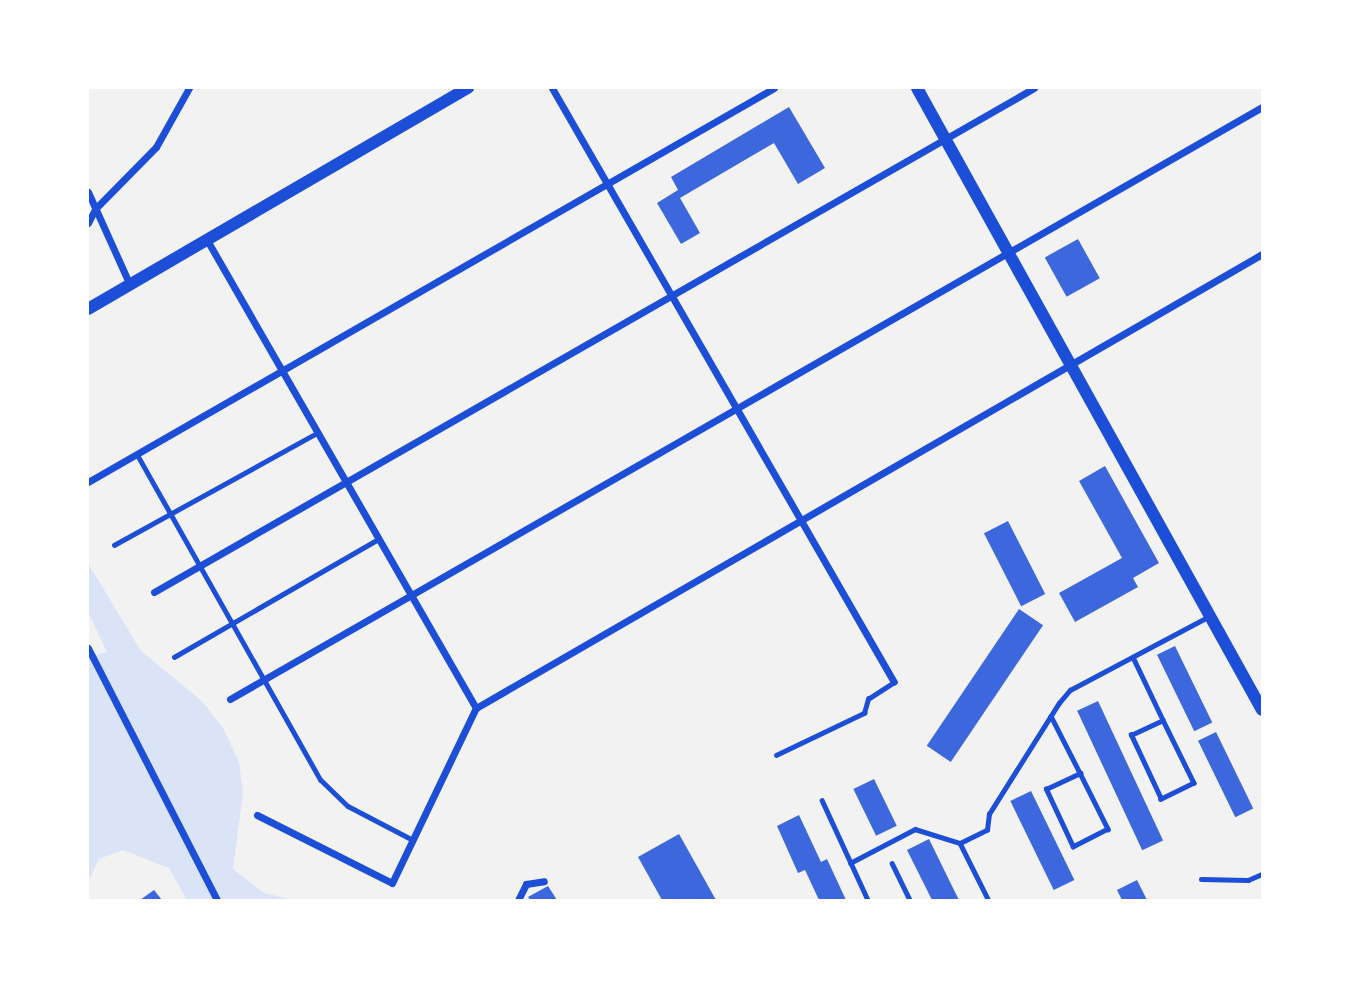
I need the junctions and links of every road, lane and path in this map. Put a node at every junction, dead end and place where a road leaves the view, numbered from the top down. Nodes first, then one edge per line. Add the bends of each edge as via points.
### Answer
1 (188, 88) edge
2 (468, 88) edge
3 (552, 88) edge
4 (774, 88) edge
5 (917, 88) edge
6 (1034, 88) edge
7 (1262, 107) edge
8 (945, 138) junction
9 (607, 183) junction
10 (88, 192) edge
11 (95, 209) junction
12 (88, 223) edge
13 (207, 240) junction
14 (1009, 253) junction
15 (1262, 254) edge
16 (130, 285) junction
17 (671, 295) junction
18 (88, 309) edge
19 (1072, 366) junction
20 (282, 370) junction
21 (737, 409) junction
22 (318, 432) junction
23 (137, 454) junction
24 (88, 482) edge
25 (346, 482) junction
26 (170, 512) junction
27 (802, 522) junction
28 (379, 539) junction
29 (114, 545) dead end
30 (201, 565) junction
31 (154, 592) dead end
32 (411, 595) junction
33 (1211, 616) junction
34 (233, 621) junction
35 (88, 649) edge
36 (174, 657) dead end
37 (1133, 657) junction
38 (266, 678) junction
39 (894, 682) joint
40 (230, 699) dead end
41 (476, 708) junction
42 (1262, 710) edge
43 (1051, 715) junction
44 (1163, 720) junction
45 (776, 755) dead end
46 (1080, 773) junction
47 (822, 800) dead end
48 (257, 815) dead end
49 (413, 840) junction
50 (960, 843) junction
51 (850, 863) junction
52 (892, 863) dead end
53 (1262, 874) edge
54 (1201, 879) dead end
55 (544, 881) dead end
56 (988, 899) edge
57 (217, 901) edge
58 (518, 901) edge
59 (868, 901) edge
60 (910, 901) edge

1 - 11 street via 156,148
2 - 13 main road
3 - 9 street
4 - 9 street
5 - 8 main road
6 - 8 street
7 - 14 street
8 - 14 main road
8 - 17 street
9 - 17 street
9 - 20 street
10 - 11 street
11 - 12 street
11 - 16 street
13 - 16 main road
13 - 20 street
14 - 19 main road
14 - 21 street
15 - 19 street
16 - 18 main road
17 - 21 street
17 - 25 street
19 - 27 street
19 - 33 main road
20 - 22 street
20 - 23 street
21 - 27 street
21 - 32 street
22 - 25 street
22 - 26 lane
23 - 24 street
23 - 26 lane
25 - 28 street
25 - 30 street
26 - 29 lane
26 - 30 lane
27 - 39 street
27 - 41 street
28 - 32 street
28 - 34 lane
30 - 31 street
30 - 34 lane
32 - 38 street
32 - 41 street
33 - 37 lane
33 - 42 main road
34 - 36 lane
34 - 38 lane
35 - 57 street
37 - 43 lane via 1070,690
37 - 44 lane
38 - 40 street
38 - 49 lane via 321,780 348,806
39 - 45 lane via 868,699 864,713
41 - 49 street
43 - 46 lane
43 - 50 lane via 989,814 987,830
44 - 44 lane via 1194,783 1161,799 1131,735
46 - 46 lane via 1108,830 1073,847 1046,789
47 - 51 lane
48 - 49 street via 392,883
50 - 51 lane via 915,829
50 - 56 lane
51 - 59 lane
52 - 60 lane
53 - 54 lane via 1248,880
55 - 58 street via 526,884

